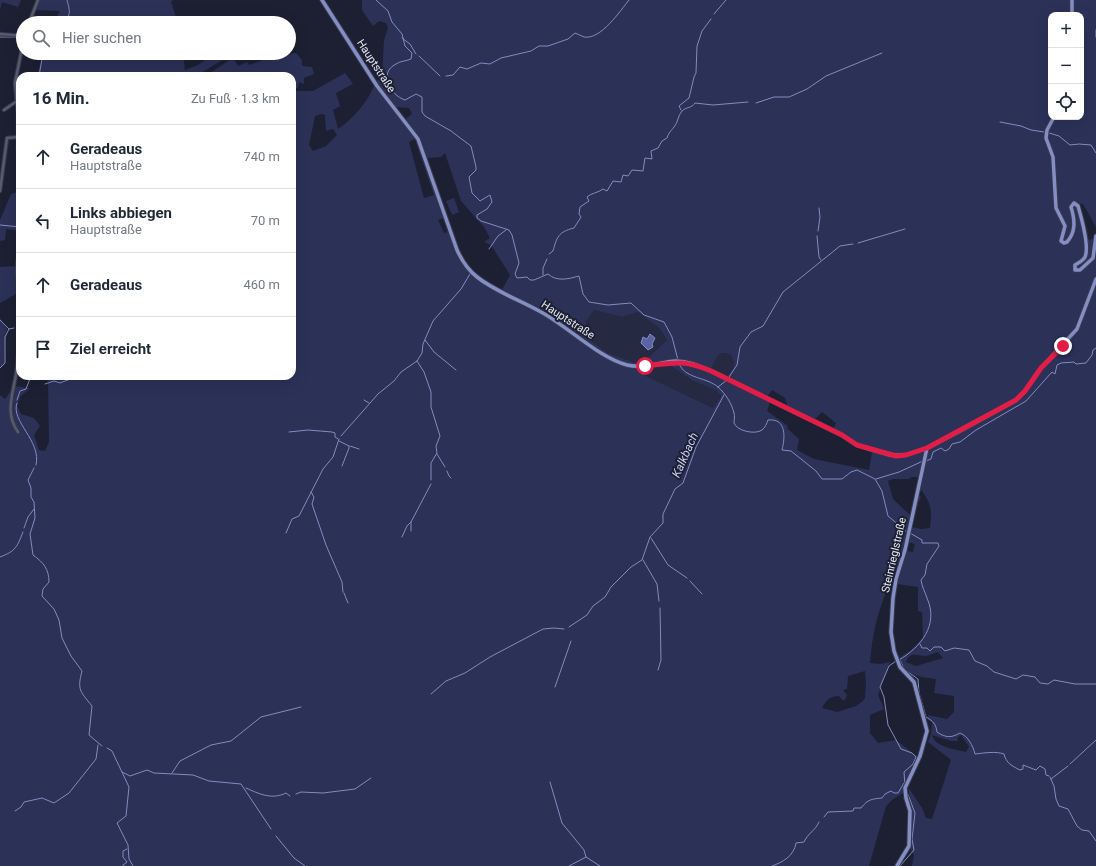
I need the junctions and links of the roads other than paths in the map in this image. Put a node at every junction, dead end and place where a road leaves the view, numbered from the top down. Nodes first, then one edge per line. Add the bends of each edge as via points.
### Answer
1 (38, 0) edge
2 (322, 0) edge
3 (1072, 0) edge
4 (1072, 12) edge
5 (32, 16) edge
6 (0, 34) edge
7 (16, 35) edge
8 (20, 60) edge
9 (17, 72) edge
10 (16, 78) edge
11 (16, 92) edge
12 (16, 101) edge
13 (4, 110) dead end
14 (1052, 120) edge
15 (16, 137) edge
16 (0, 191) edge
17 (1096, 236) edge
18 (1096, 279) edge
19 (16, 373) edge
20 (18, 432) dead end
21 (927, 448) junction
22 (897, 866) edge

1 - 5 street
2 - 21 main road, Hauptstraße via 375,82 416,137 457,250 469,269 485,282 541,312 620,363 639,366 684,362 703,368 862,447 898,456
3 - 4 main road
6 - 7 street
8 - 9 street
10 - 11 street
12 - 13 street
14 - 17 main road via 1046,136 1053,157 1056,208 1065,226 1061,241 1067,242 1072,234 1074,220 1071,207 1074,203 1078,206 1085,232 1086,256 1075,265 1075,270 1080,270 1092,260
15 - 16 street via 7,138
18 - 21 main road, Hauptstraße via 1078,329 1041,368 1022,395
19 - 20 street via 10,409 12,422
21 - 22 main road, Steinrieglstraße via 894,594 891,632 896,659 914,682 927,728 920,756 906,785 910,811 909,846

